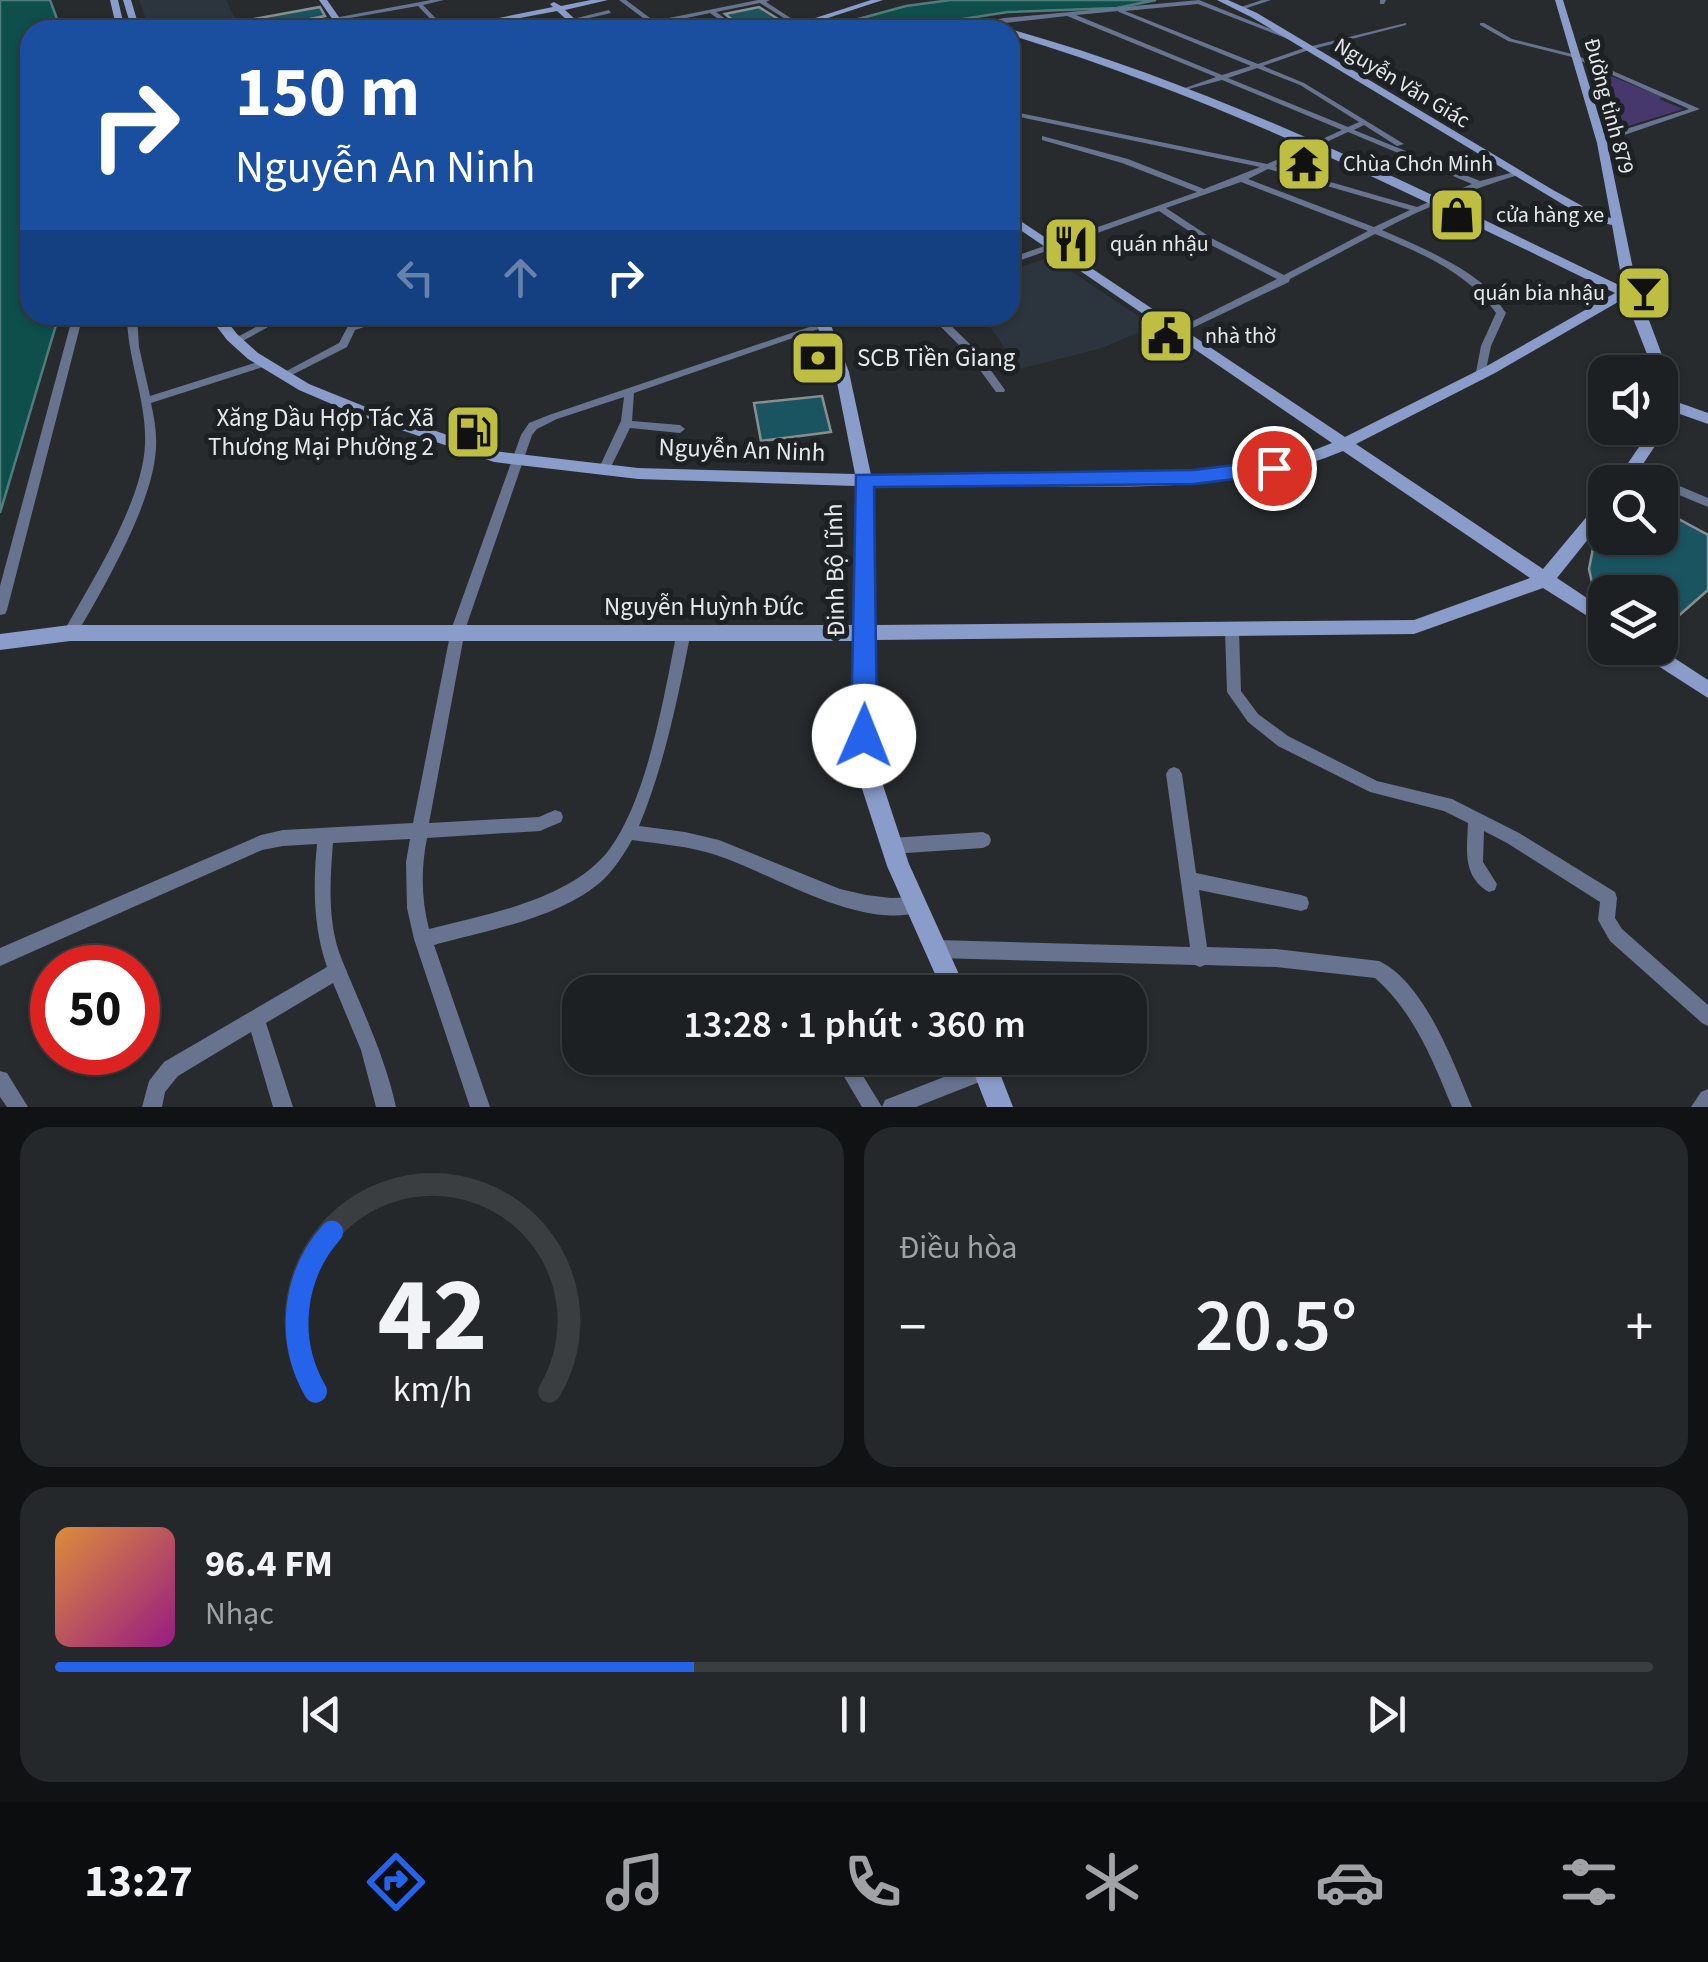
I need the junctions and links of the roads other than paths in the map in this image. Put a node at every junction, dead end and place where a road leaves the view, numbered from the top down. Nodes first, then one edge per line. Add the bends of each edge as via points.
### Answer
1 (114, 0) edge
2 (323, 0) edge
3 (441, 0) edge
4 (548, 0) edge
5 (604, 0) edge
6 (622, 0) edge
7 (728, 0) edge
8 (879, 0) edge
9 (1221, 0) edge
10 (1268, 0) edge
11 (1559, 0) edge
12 (764, 1) edge
13 (419, 4) junction
14 (128, 5) edge
15 (738, 6) junction
16 (559, 8) junction
17 (1241, 8) junction
18 (1119, 10) junction
19 (711, 11) junction
20 (117, 12) junction
21 (609, 12) dead end
22 (1068, 14) junction
23 (336, 18) junction
24 (119, 20) edge
25 (325, 20) edge
26 (434, 20) edge
27 (496, 20) edge
28 (572, 20) joint
29 (650, 20) edge
30 (668, 20) edge
31 (724, 20) edge
32 (791, 20) edge
33 (818, 20) edge
34 (1004, 20) edge
35 (1404, 24) dead end
36 (1482, 24) dead end
37 (1020, 35) edge
38 (1290, 38) junction
39 (1306, 50) junction
40 (1575, 57) junction
41 (1257, 65) junction
42 (1221, 77) junction
43 (1187, 89) junction
44 (1696, 109) junction
45 (1708, 114) edge
46 (1020, 115) edge
47 (1365, 122) junction
48 (1348, 130) junction
49 (1045, 138) dead end
50 (1601, 140) junction
51 (1314, 145) junction
52 (1434, 165) junction
53 (1269, 167) junction
54 (1514, 172) junction
55 (1241, 179) junction
56 (1476, 182) junction
57 (1204, 192) junction
58 (1441, 200) junction
59 (1158, 207) junction
60 (1420, 210) junction
61 (1617, 224) junction
62 (1020, 225) edge
63 (1378, 232) junction
64 (1052, 246) junction
65 (1020, 257) edge
66 (1286, 280) junction
67 (1629, 295) junction
68 (75, 325) edge
69 (132, 325) edge
70 (223, 325) edge
71 (266, 325) edge
72 (361, 325) edge
73 (807, 325) edge
74 (823, 325) edge
75 (944, 325) edge
76 (1178, 332) junction
77 (236, 341) junction
78 (1653, 355) edge
79 (266, 362) junction
80 (284, 375) junction
81 (1480, 378) junction
82 (1000, 390) dead end
83 (629, 391) junction
84 (146, 400) junction
85 (1678, 408) edge
86 (1708, 419) edge
87 (625, 424) junction
88 (680, 429) dead end
89 (1342, 444) junction
90 (520, 462) junction
91 (605, 468) junction
92 (863, 480) junction
93 (1678, 493) edge
94 (1708, 503) edge
95 (1588, 527) edge
96 (1545, 580) junction
97 (1588, 609) edge
98 (0, 610) edge
99 (458, 630) junction
100 (684, 631) junction
101 (1232, 631) junction
102 (70, 633) junction
103 (866, 633) junction
104 (0, 642) edge
105 (1670, 665) edge
106 (1708, 690) edge
107 (1174, 774) dead end
108 (556, 817) dead end
109 (1476, 819) junction
110 (418, 832) junction
111 (627, 832) junction
112 (326, 836) junction
113 (983, 840) dead end
114 (892, 846) junction
115 (1189, 880) junction
116 (1489, 884) dead end
117 (1300, 904) dead end
118 (917, 905) junction
119 (423, 940) junction
120 (938, 949) junction
121 (0, 957) edge
122 (1200, 958) junction
123 (338, 970) junction
124 (948, 975) edge
125 (1708, 1017) edge
126 (256, 1020) junction
127 (853, 1075) edge
128 (960, 1075) edge
129 (987, 1075) edge
130 (0, 1080) edge
131 (1708, 1099) edge
132 (18, 1107) edge
133 (152, 1107) edge
134 (283, 1107) edge
135 (386, 1107) edge
136 (480, 1107) edge
137 (873, 1107) edge
138 (892, 1107) edge
139 (1000, 1107) edge
140 (1462, 1107) edge
141 (1701, 1107) edge

1 - 20 street
2 - 23 street
3 - 13 street
4 - 16 street
5 - 16 street
6 - 29 street
7 - 15 street
8 - 33 street
9 - 17 street, Nguyễn Văn Giác
10 - 17 street
11 - 40 street, Đường tỉnh 879
12 - 15 street
12 - 32 street
13 - 23 street
13 - 26 street
14 - 20 street
15 - 19 street
16 - 27 street
16 - 28 street
17 - 38 street, Nguyễn Văn Giác
18 - 22 street
18 - 38 street via 1205,3
18 - 41 street
19 - 30 street
19 - 31 street
20 - 24 street
21 - 28 street
22 - 34 street
22 - 42 street
23 - 25 street
35 - 39 street
36 - 40 street via 1510,40
37 - 43 street
38 - 39 street, Nguyễn Văn Giác
39 - 41 street
39 - 54 street, Nguyễn Văn Giác
40 - 44 street
40 - 50 street, Đường tỉnh 879
41 - 42 street
41 - 47 street
42 - 43 street
42 - 48 street
43 - 51 street
44 - 45 street
44 - 50 street
46 - 53 street
47 - 48 street
47 - 52 street
48 - 51 street
48 - 52 street
49 - 57 street
50 - 61 street, Đường tỉnh 879
51 - 53 street
51 - 58 street
52 - 56 street
53 - 55 street
53 - 60 street
54 - 56 street
54 - 61 street, Nguyễn Văn Giác
55 - 57 street
55 - 63 street
56 - 58 street
57 - 59 street
58 - 60 street
58 - 67 street
59 - 64 street
59 - 66 street
60 - 63 street
61 - 67 street, Đường tỉnh 879
62 - 64 street
63 - 66 street
63 - 81 street via 1491,294 1501,313
64 - 65 street
64 - 76 street
66 - 76 street
67 - 78 street, Đường tỉnh 879
67 - 81 street, Nguyễn An Ninh
68 - 98 street
69 - 84 street
70 - 77 street, Nguyễn An Ninh
71 - 77 street
72 - 80 street via 351,328 343,346
73 - 83 street
74 - 92 street, Đinh Bộ Lĩnh via 842,372
75 - 82 street
76 - 89 street
77 - 79 street, Nguyễn An Ninh
79 - 80 street, Nguyễn An Ninh
79 - 84 street
80 - 90 street, Nguyễn An Ninh via 338,403
81 - 89 street, Nguyễn An Ninh
83 - 87 street
83 - 90 street via 533,426
84 - 102 street via 148,467 107,568
85 - 86 street
87 - 88 street
87 - 91 street
89 - 92 street, Nguyễn An Ninh via 1274,468 1194,477
89 - 96 street
90 - 91 street, Nguyễn An Ninh
90 - 99 street
91 - 92 street, Nguyễn An Ninh
92 - 103 street, Đinh Bộ Lĩnh
93 - 94 street
95 - 96 street
96 - 97 street
96 - 101 street, Nguyễn Huỳnh Đức via 1414,628
99 - 100 street, Nguyễn Huỳnh Đức
99 - 102 street, Nguyễn Huỳnh Đức
99 - 110 street
100 - 103 street, Nguyễn Huỳnh Đức
100 - 111 street via 664,727
101 - 103 street, Nguyễn Huỳnh Đức
101 - 109 street via 1234,692 1253,718 1283,741 1375,787 1446,804
102 - 104 street, Nguyễn Huỳnh Đức
103 - 114 street, Đinh Bộ Lĩnh via 867,770
105 - 106 street
107 - 115 street
108 - 110 street via 540,824
109 - 116 street via 1475,864
109 - 125 street via 1609,898 1606,920 1616,935
110 - 112 street
110 - 119 street via 414,895
111 - 118 street via 714,846 875,908
111 - 119 street via 606,867 566,893
112 - 121 street via 262,843
112 - 123 street via 322,909
113 - 114 street
114 - 118 street, Đinh Bộ Lĩnh
115 - 117 street
115 - 122 street
118 - 120 street, Đinh Bộ Lĩnh
119 - 136 street
120 - 122 street
120 - 124 street, Đinh Bộ Lĩnh
122 - 140 street via 1276,958 1378,970 1436,1046
123 - 126 street
123 - 135 street
126 - 133 street via 171,1070 156,1088
126 - 134 street
127 - 137 street
128 - 138 street
129 - 139 street
130 - 132 street
131 - 141 street

